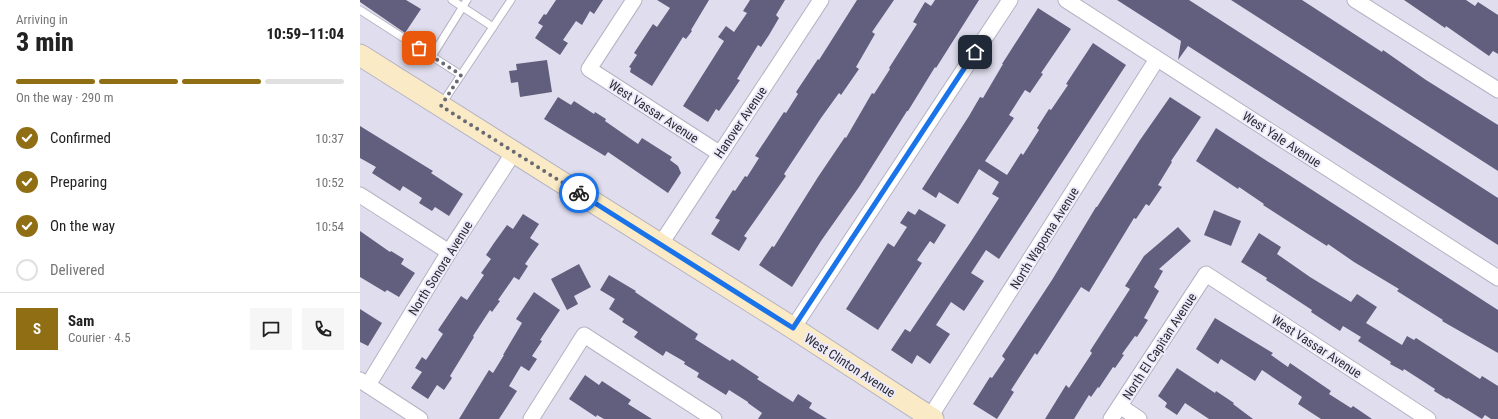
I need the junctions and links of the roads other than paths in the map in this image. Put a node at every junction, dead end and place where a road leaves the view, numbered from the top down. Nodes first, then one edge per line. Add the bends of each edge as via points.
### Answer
1 (452, 0) edge
2 (467, 0) edge
3 (511, 0) edge
4 (634, 0) edge
5 (821, 0) edge
6 (1010, 0) edge
7 (1066, 0) edge
8 (1355, 0) edge
9 (463, 8) junction
10 (360, 10) edge
11 (493, 27) junction
12 (360, 55) edge
13 (432, 56) junction
14 (1158, 59) junction
15 (461, 75) junction
16 (1498, 90) edge
17 (441, 106) junction
18 (514, 152) junction
19 (719, 153) junction
20 (360, 195) edge
21 (660, 244) junction
22 (449, 252) junction
23 (1206, 274) joint
24 (1498, 278) edge
25 (793, 328) junction
26 (364, 382) edge
27 (1120, 406) junction
28 (932, 418) edge
29 (420, 419) edge
30 (531, 419) edge
31 (714, 419) edge
32 (1111, 419) edge
33 (1139, 419) edge
34 (1428, 419) edge

1 - 9 lane
2 - 9 lane
3 - 11 lane
4 - 19 street, West Vassar Avenue via 589,70
5 - 19 street, Hanover Avenue
6 - 25 street
7 - 14 street, West Yale Avenue
8 - 16 street
9 - 11 lane
9 - 13 lane
10 - 13 lane
11 - 15 lane
12 - 17 main road, West Clinton Avenue
13 - 15 lane
14 - 24 street, West Yale Avenue
14 - 28 street, North Wapoma Avenue
15 - 17 lane
17 - 18 main road, West Clinton Avenue
18 - 21 main road, West Clinton Avenue
18 - 22 street, North Sonora Avenue
19 - 21 street, Hanover Avenue
20 - 22 street
21 - 25 main road, West Clinton Avenue
22 - 26 street, North Sonora Avenue
23 - 27 street, North El Capitan Avenue
23 - 34 street, West Vassar Avenue
25 - 28 main road, West Clinton Avenue
26 - 29 street
27 - 32 street, North El Capitan Avenue
27 - 33 street
30 - 31 street via 584,335

